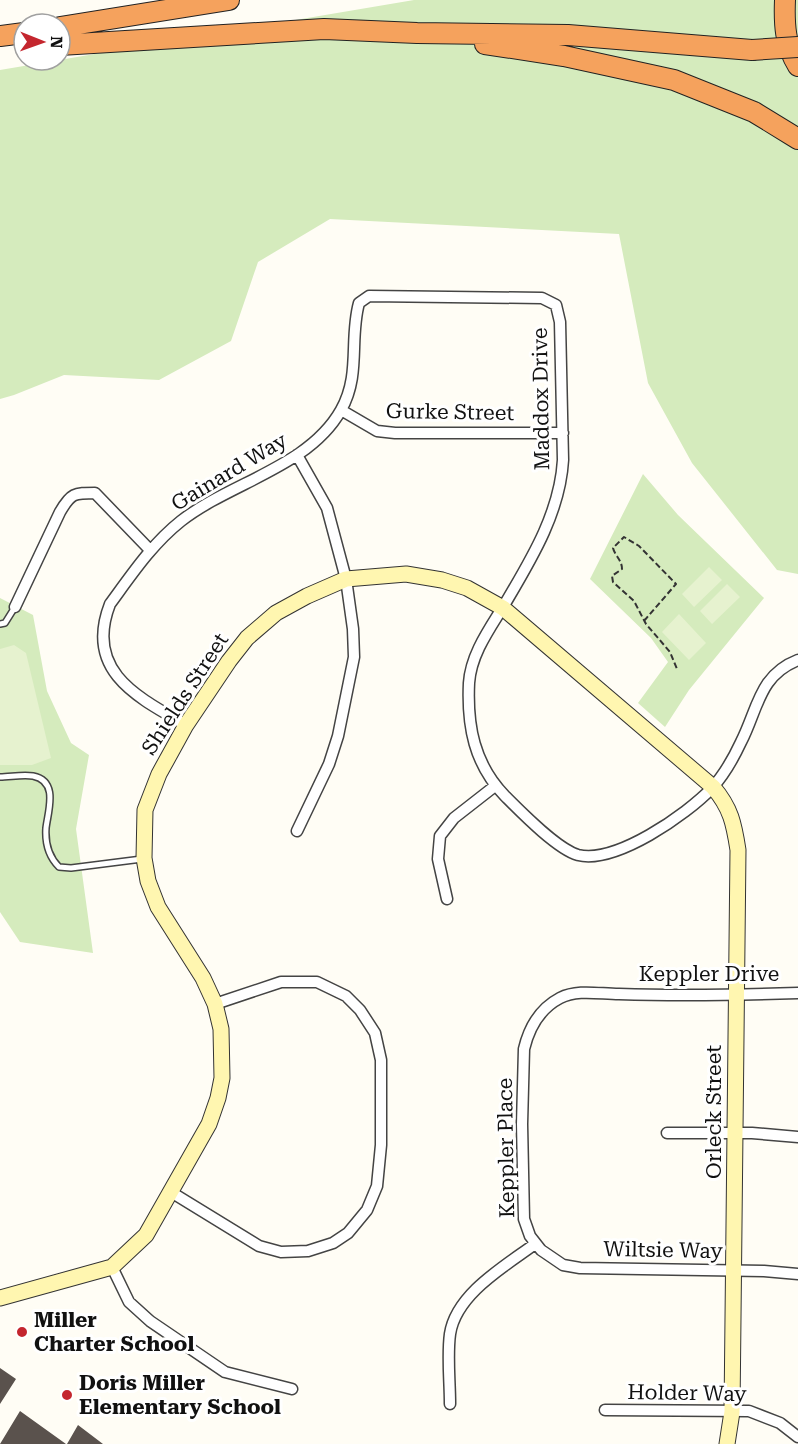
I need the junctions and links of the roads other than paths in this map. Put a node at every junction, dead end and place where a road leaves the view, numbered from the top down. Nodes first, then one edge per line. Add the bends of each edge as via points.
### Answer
1 (229, 0) edge
2 (785, 0) edge
3 (72, 25) edge
4 (417, 33) junction
5 (72, 44) edge
6 (798, 47) edge
7 (798, 66) edge
8 (798, 139) edge
9 (381, 296) joint
10 (341, 410) junction
11 (563, 433) junction
12 (297, 454) junction
13 (150, 550) junction
14 (346, 579) junction
15 (15, 607) joint
16 (503, 608) junction
17 (0, 624) edge
18 (798, 660) edge
19 (186, 725) junction
20 (0, 777) edge
21 (495, 786) junction
22 (714, 787) junction
23 (297, 831) dead end
24 (144, 858) junction
25 (447, 899) dead end
26 (798, 993) edge
27 (620, 994) joint
28 (735, 994) junction
29 (215, 1004) junction
30 (735, 1132) junction
31 (667, 1133) dead end
32 (798, 1137) edge
33 (171, 1192) junction
34 (535, 1244) junction
35 (112, 1267) junction
36 (733, 1271) junction
37 (798, 1274) edge
38 (0, 1298) edge
39 (292, 1389) dead end
40 (450, 1404) dead end
41 (606, 1410) dead end
42 (732, 1412) junction
43 (798, 1437) edge
44 (727, 1444) edge

1 - 3 highway
2 - 7 highway via 784,26
4 - 5 highway via 324,29
4 - 6 highway, bridge via 568,35 752,50
4 - 8 highway via 564,56 674,80 754,112
9 - 10 street, Gainard Way via 369,296 359,303 354,320 354,370
9 - 11 street, Maddox Drive via 542,298 556,305 560,322
10 - 11 street, Gurke Street via 377,430 394,433
10 - 12 street, Gainard Way via 323,436
11 - 16 street, Maddox Drive via 562,478 550,519
12 - 13 street, Gainard Way via 182,520
12 - 14 street via 327,508
13 - 15 street via 95,493 78,493 69,498 60,512
13 - 19 street, Gainard Way via 110,604 103,639 113,672 122,682 138,697
14 - 16 street, Shields Street via 406,574 442,580
14 - 19 street, Shields Street via 276,613 247,638
14 - 23 street via 354,657 329,764
15 - 17 lane via 5,623
16 - 21 street, Maddox Drive via 481,642 469,680 469,722 475,749
16 - 22 street, Shields Street
18 - 22 street via 783,667 766,683 741,743
19 - 24 street, Shields Street via 159,774 145,810
20 - 24 lane via 34,776 44,781 51,793 47,842 50,858 58,867
21 - 22 street via 554,841 576,854 595,857 621,850 665,826
21 - 25 street via 454,818 440,836 438,859
22 - 28 street, Orleck Street via 734,821 738,850
24 - 29 street, Shields Street via 158,907
26 - 28 street, Keppler Drive
27 - 28 street, Keppler Drive
27 - 34 street, Keppler Place via 579,992 561,998 538,1017 527,1039 523,1209
28 - 30 street, Orleck Street
29 - 33 street, Shields Street via 223,1053 218,1098 209,1125
29 - 33 street via 281,982 317,982 345,996 360,1010 375,1033 381,1060 377,1186 367,1210 348,1233 308,1251 280,1252 259,1245
30 - 31 street
30 - 32 street
30 - 36 street, Orleck Street
33 - 35 street, Shields Street via 146,1235
34 - 36 street, Wiltsie Way via 555,1261 580,1268
34 - 40 street, Keppler Place via 474,1291 460,1307 450,1334
35 - 38 street, Shields Street
35 - 39 street via 129,1302 225,1372
36 - 37 street, Wiltsie Way
36 - 42 street, Orleck Street
41 - 42 street, Holder Way
42 - 43 street, Holder Way via 749,1411 770,1418
42 - 44 street, Orleck Street

